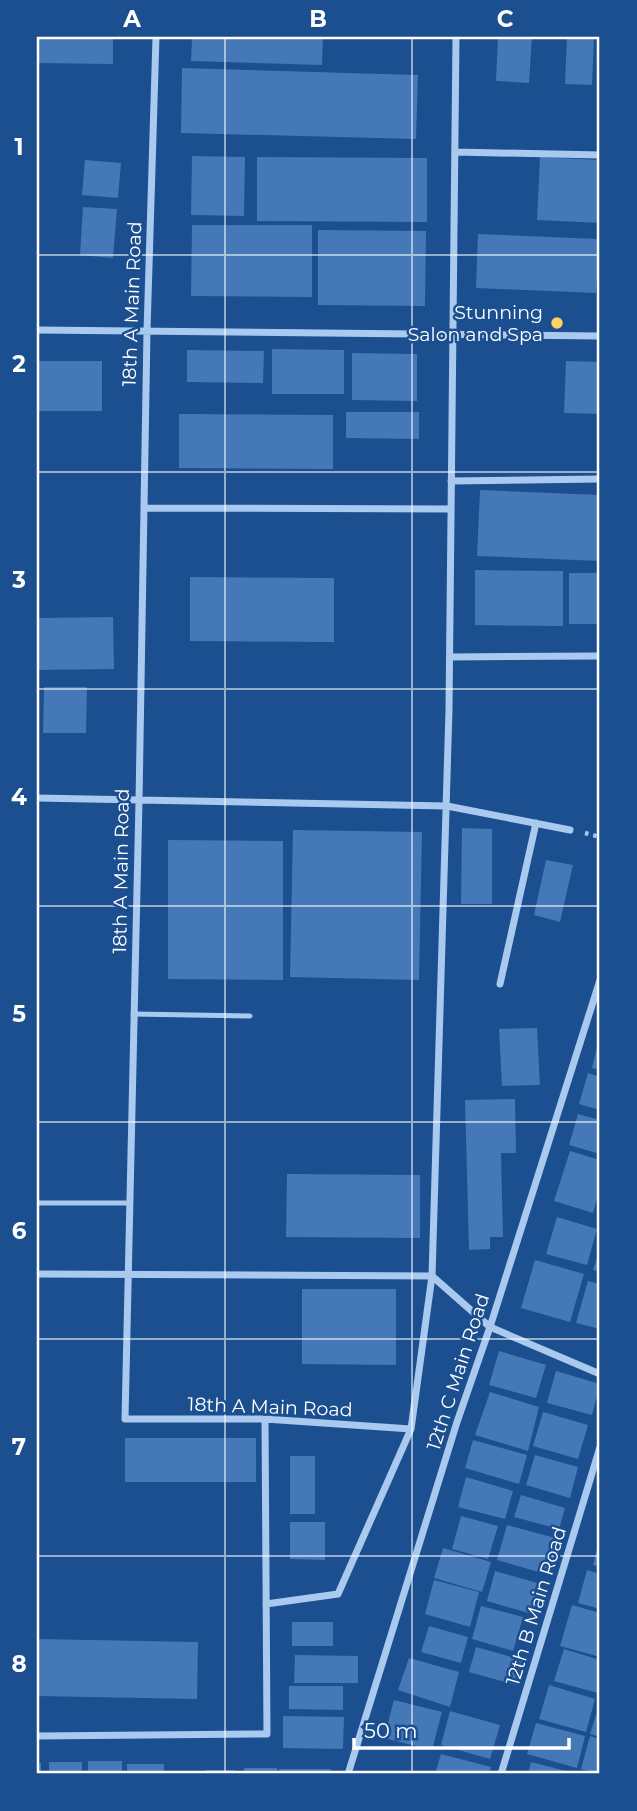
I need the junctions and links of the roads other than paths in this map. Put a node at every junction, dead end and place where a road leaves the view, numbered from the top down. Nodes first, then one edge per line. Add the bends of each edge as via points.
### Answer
1 (156, 37) edge
2 (456, 37) edge
3 (455, 152) junction
4 (600, 155) edge
5 (37, 330) edge
6 (147, 331) junction
7 (453, 334) junction
8 (600, 336) edge
9 (600, 479) edge
10 (451, 481) junction
11 (144, 508) junction
12 (451, 509) junction
13 (600, 656) edge
14 (450, 657) junction
15 (37, 798) edge
16 (139, 801) junction
17 (447, 806) junction
18 (536, 823) junction
19 (570, 830) dead end
20 (600, 981) edge
21 (500, 984) dead end
22 (133, 1014) junction
23 (250, 1016) dead end
24 (37, 1203) edge
25 (129, 1203) junction
26 (37, 1274) edge
27 (127, 1274) junction
28 (432, 1276) junction
29 (490, 1327) junction
30 (600, 1374) edge
31 (265, 1419) junction
32 (411, 1429) junction
33 (600, 1447) edge
34 (266, 1604) junction
35 (37, 1735) edge
36 (348, 1774) edge
37 (501, 1774) edge

1 - 6 street, 18th A Main Road
2 - 3 street
3 - 4 street
3 - 7 street
5 - 6 street
6 - 7 street
6 - 11 street, 18th A Main Road
7 - 8 street
7 - 10 street
9 - 10 street
10 - 12 street
11 - 12 street
11 - 16 street, 18th A Main Road
12 - 14 street
13 - 14 street
14 - 17 street
15 - 16 street
16 - 17 street
16 - 22 street, 18th A Main Road
17 - 18 street
17 - 28 street
18 - 19 street
18 - 21 street
20 - 29 street, 12th C Main Road
22 - 23 lane
22 - 25 street, 18th A Main Road
24 - 25 lane
25 - 27 street, 18th A Main Road
26 - 27 street
27 - 28 street
27 - 31 street, 18th A Main Road via 125,1419
28 - 29 street
28 - 32 street
29 - 30 street
29 - 36 street, 12th C Main Road
31 - 32 street, 18th A Main Road
31 - 34 street
32 - 34 street via 338,1594
33 - 37 street, 12th B Main Road
34 - 35 street via 267,1734

